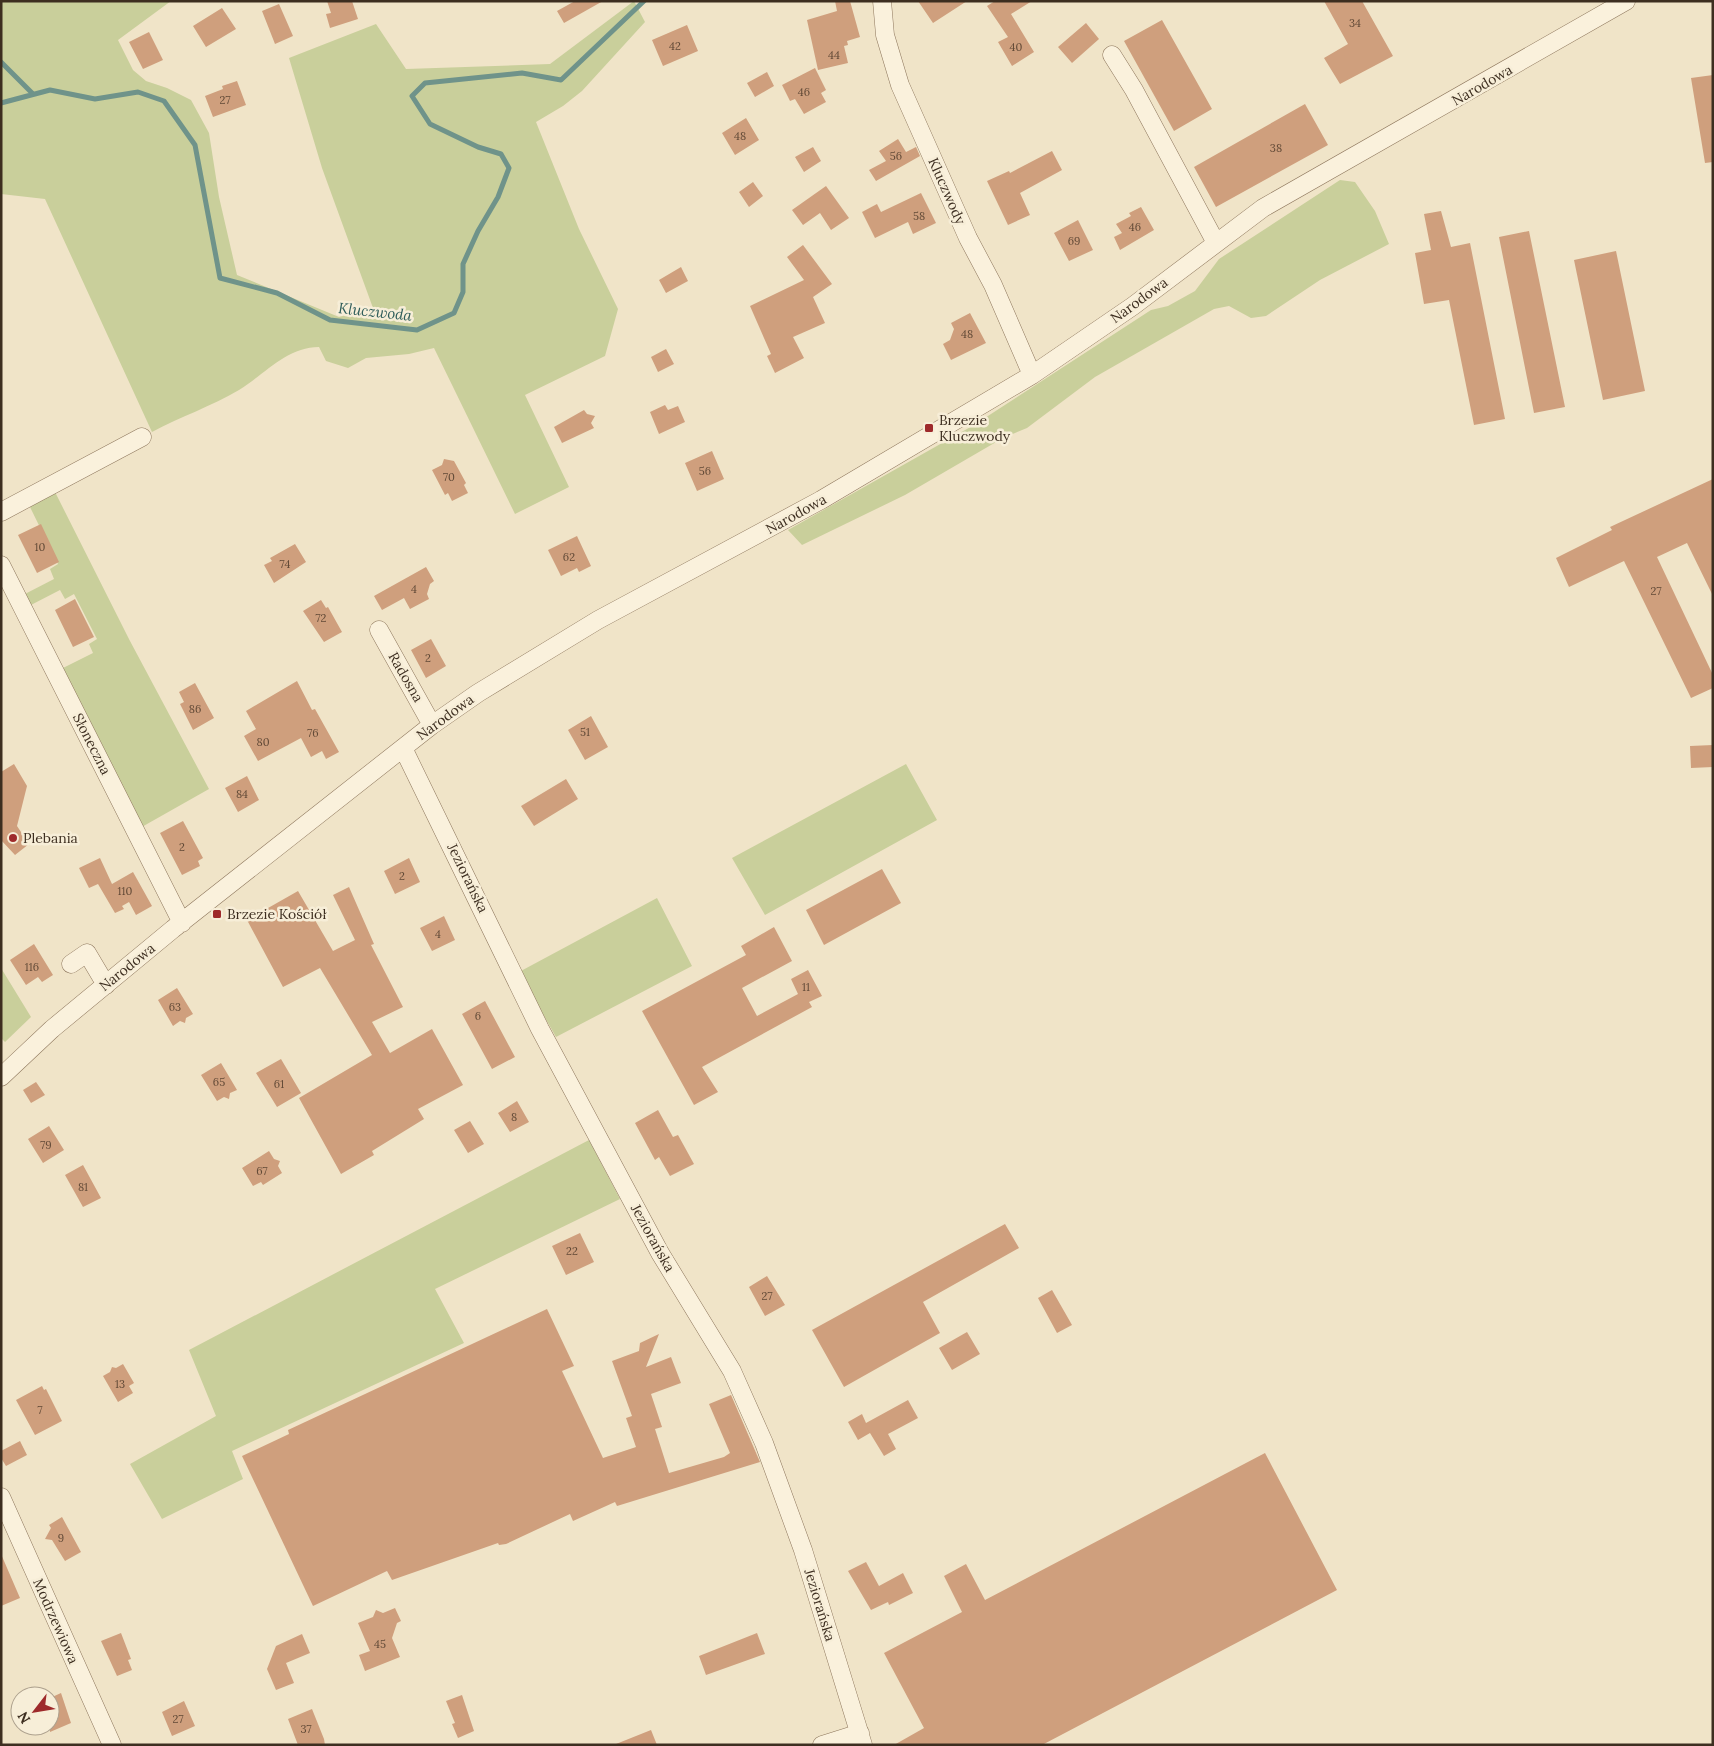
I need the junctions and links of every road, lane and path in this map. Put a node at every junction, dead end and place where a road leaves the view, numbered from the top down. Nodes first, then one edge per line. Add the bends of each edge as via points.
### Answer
1 (882, 1) edge
2 (1626, 1) edge
3 (1112, 55) dead end
4 (1216, 243) junction
5 (1032, 375) junction
6 (142, 437) dead end
7 (1, 512) edge
8 (1, 565) edge
9 (379, 630) dead end
10 (432, 724) junction
11 (403, 748) junction
12 (182, 923) junction
13 (70, 964) dead end
14 (106, 985) junction
15 (1, 1077) edge
16 (1, 1496) edge
17 (862, 1739) edge
18 (112, 1745) edge
19 (822, 1745) edge

1 - 5 street, Kluczwody via 885,35 900,85
2 - 4 street, Narodowa via 1263,208
3 - 4 street
4 - 5 street, Narodowa via 1133,306
5 - 10 street, Narodowa via 821,500 598,620
6 - 7 street
8 - 12 street, Słoneczna
9 - 10 street, Radosna
10 - 11 street, Narodowa
11 - 12 street, Narodowa
11 - 17 street, Jeziorańska via 540,1029 660,1253 732,1371 764,1443 799,1541
12 - 14 street, Narodowa
13 - 14 street via 87,953
14 - 15 street, Narodowa
16 - 18 street, Modrzewiowa
17 - 19 street

